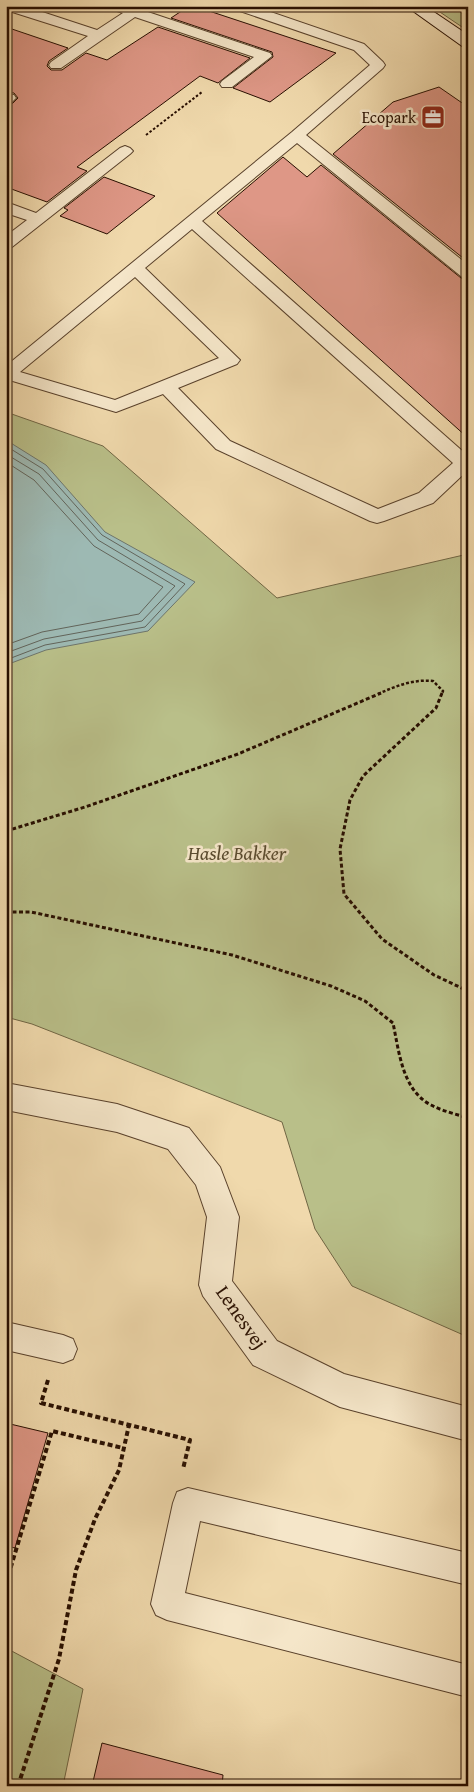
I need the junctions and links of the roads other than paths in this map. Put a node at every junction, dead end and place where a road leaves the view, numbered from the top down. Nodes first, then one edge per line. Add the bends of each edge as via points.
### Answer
1 (9, 6) edge
2 (116, 6) edge
3 (239, 6) edge
4 (414, 6) edge
5 (133, 12) junction
6 (99, 35) junction
7 (468, 44) edge
8 (56, 65) dead end
9 (227, 84) road end
10 (297, 136) junction
11 (125, 151) road end
12 (6, 207) edge
13 (39, 219) junction
14 (192, 220) junction
15 (6, 244) edge
16 (135, 268) junction
17 (468, 272) edge
18 (166, 386) junction
19 (466, 464) edge
20 (6, 1096) edge
21 (6, 1336) edge
22 (63, 1349) dead end
23 (468, 1424) edge
24 (468, 1569) edge
25 (468, 1681) edge

1 - 6 lane
2 - 5 lane
3 - 10 lane via 359,46 378,65
4 - 7 street
5 - 6 lane
5 - 9 lane via 265,56
6 - 8 lane
10 - 14 lane
10 - 17 lane
11 - 13 lane
12 - 13 lane
13 - 15 lane
14 - 16 lane
14 - 19 lane
16 - 18 lane via 231,360
16 - 18 lane via 7,374 116,406
18 - 19 lane via 223,445 377,516 426,498
20 - 23 street, Lenesvej via 117,1118 178,1138 209,1177 223,1217 215,1285 265,1353 340,1390
21 - 22 lane
24 - 25 lane via 188,1502 167,1604

